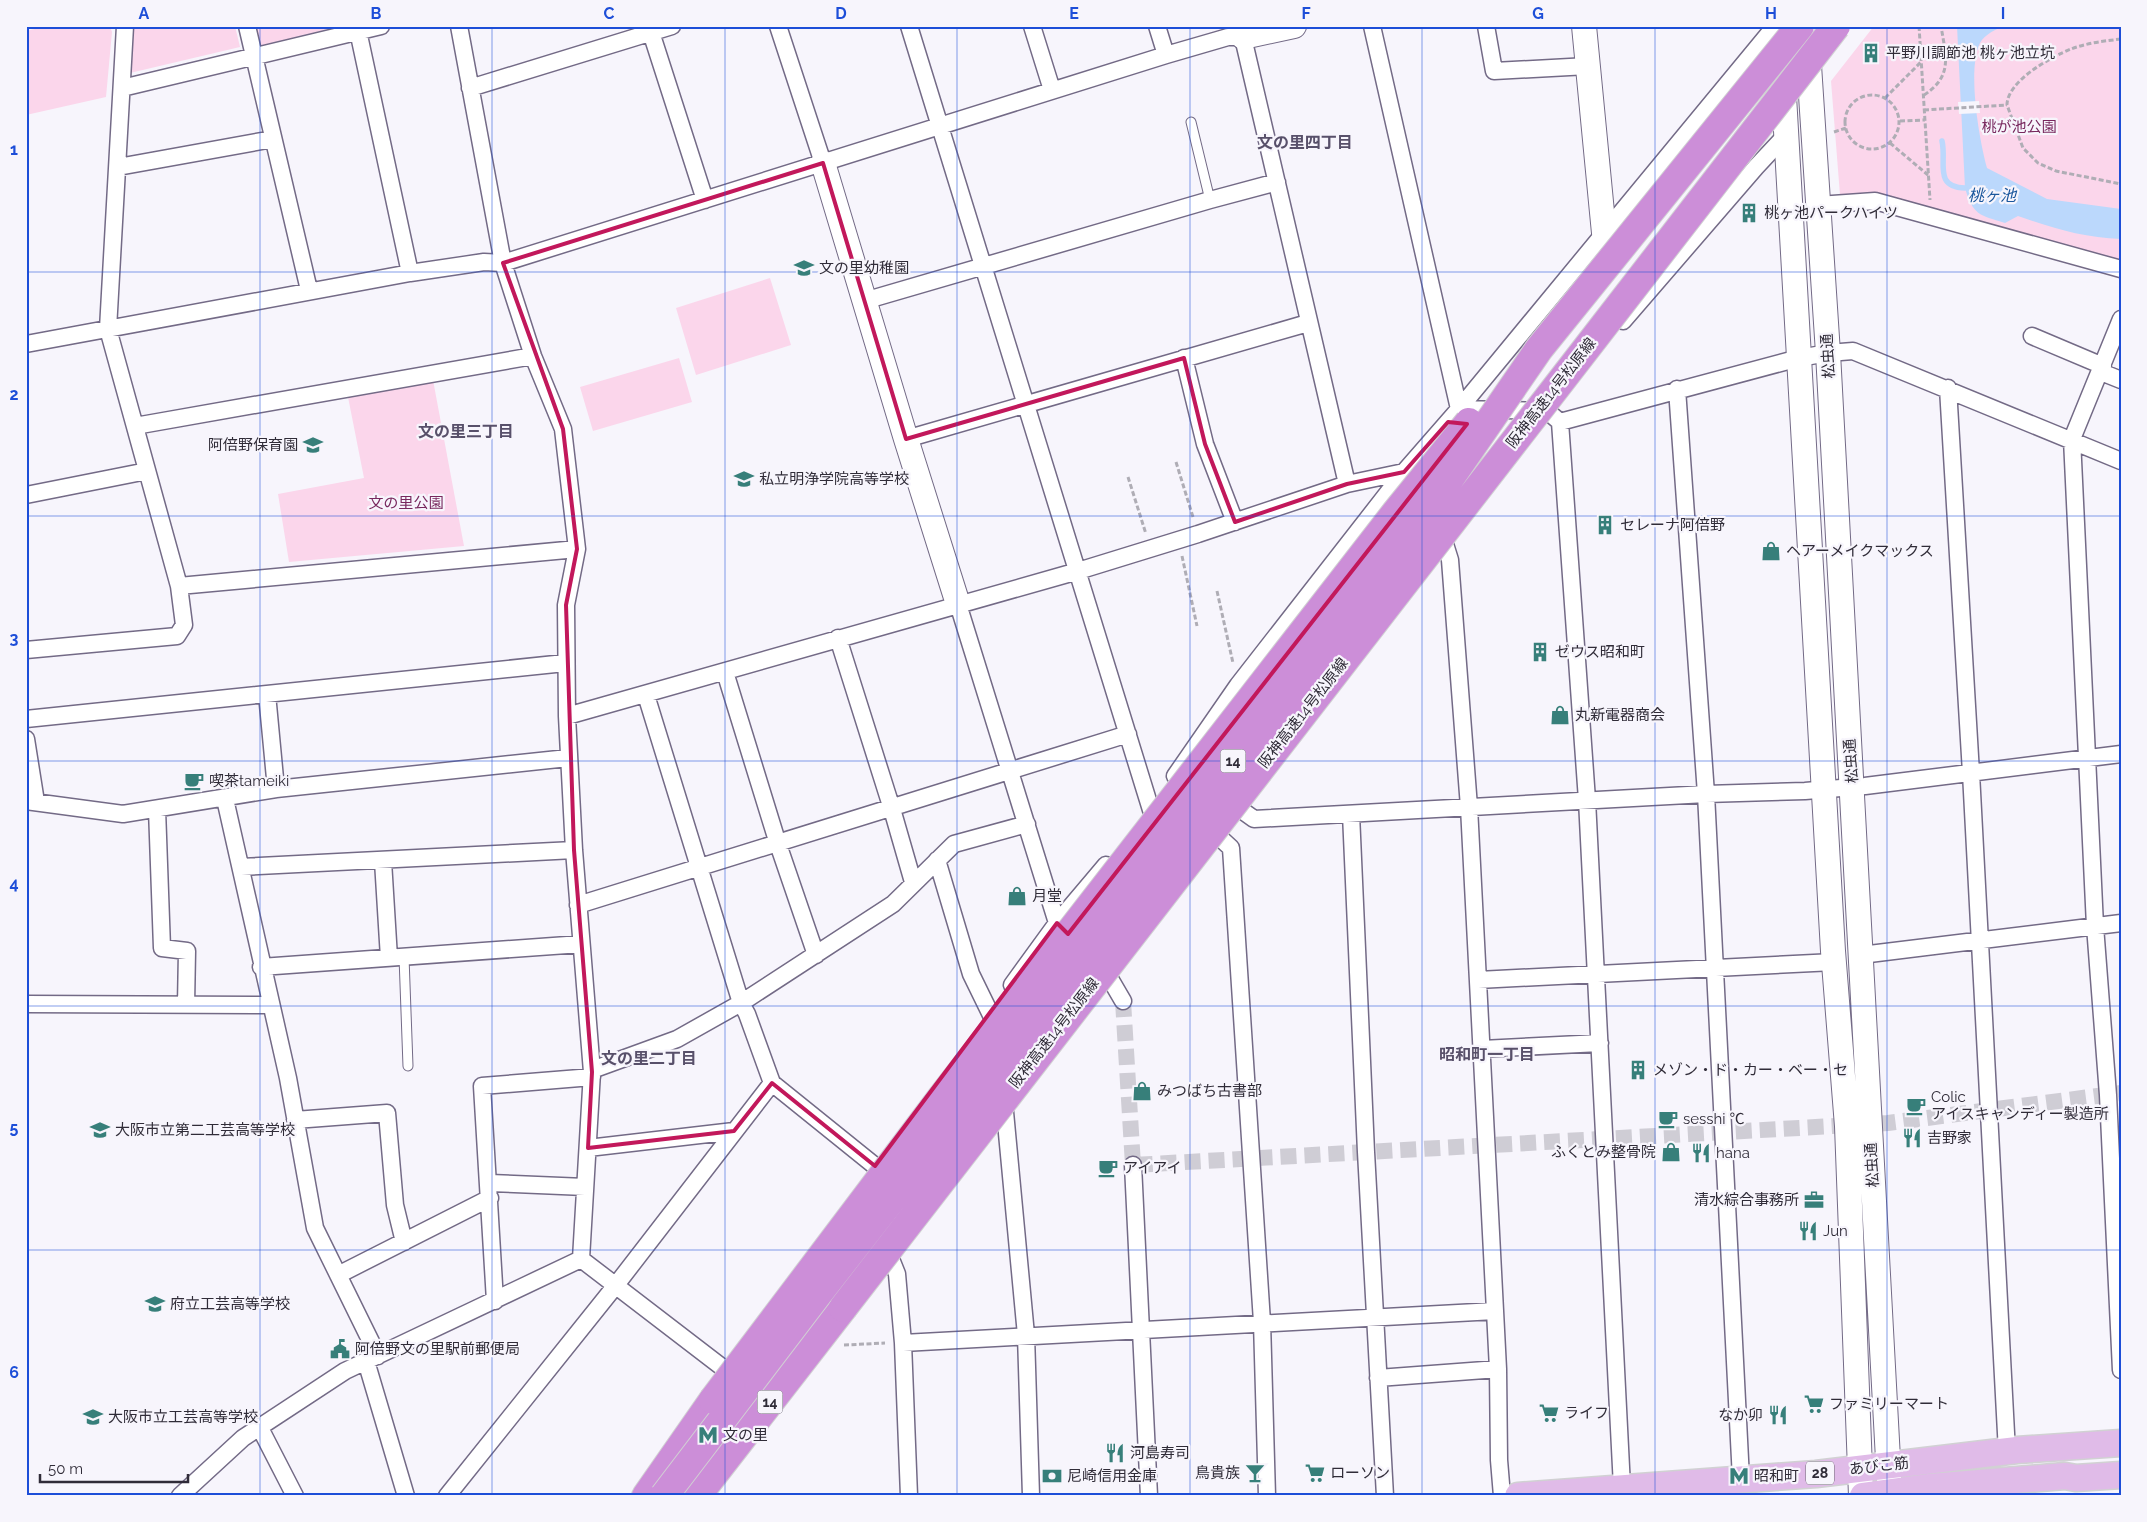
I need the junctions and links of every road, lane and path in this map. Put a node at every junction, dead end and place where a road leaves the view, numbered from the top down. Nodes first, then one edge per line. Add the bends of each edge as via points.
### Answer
1 (125, 26) edge
2 (247, 26) edge
3 (381, 26) edge
4 (459, 26) edge
5 (672, 26) edge
6 (778, 26) edge
7 (909, 26) edge
8 (1032, 26) edge
9 (1157, 26) edge
10 (1294, 26) edge
11 (1372, 26) edge
12 (1486, 26) edge
13 (1584, 26) edge
14 (1775, 26) edge
15 (1780, 26) edge
16 (1800, 26) edge
17 (1806, 26) edge
18 (1836, 26) edge
19 (1849, 26) edge
20 (1919, 26) edge
21 (1942, 26) edge
22 (357, 29) edge
23 (650, 30) edge
24 (1242, 32) edge
25 (2121, 39) edge
26 (1166, 55) junction
27 (254, 56) junction
28 (1922, 61) junction
29 (1588, 66) junction
30 (1810, 76) junction
31 (122, 88) junction
32 (470, 88) junction
33 (1052, 90) junction
34 (1924, 96) junction
35 (1885, 98) junction
36 (2007, 105) junction
37 (1924, 110) junction
38 (1925, 120) junction
39 (1900, 121) junction
40 (1191, 122) dead end
41 (940, 126) junction
42 (1786, 135) junction
43 (273, 139) junction
44 (1890, 143) junction
45 (823, 163) junction
46 (118, 167) junction
47 (1929, 176) junction
48 (1277, 182) junction
49 (2121, 184) edge
50 (705, 200) junction
51 (1210, 200) junction
52 (1818, 205) junction
53 (1931, 216) junction
54 (1604, 233) junction
55 (502, 262) junction
56 (984, 266) junction
57 (2121, 269) edge
58 (410, 273) junction
59 (309, 290) junction
60 (864, 301) junction
61 (2121, 319) edge
62 (1308, 323) junction
63 (108, 329) junction
64 (2032, 336) dead end
65 (26, 344) edge
66 (1539, 349) junction
67 (1828, 352) junction
68 (533, 356) junction
69 (1184, 358) junction
70 (1799, 358) junction
71 (2102, 369) junction
72 (2121, 380) edge
73 (1948, 388) junction
74 (1677, 389) junction
75 (1025, 406) junction
76 (1547, 411) junction
77 (1454, 416) junction
78 (1560, 422) junction
79 (135, 426) junction
80 (1530, 431) junction
81 (906, 439) junction
82 (2072, 439) junction
83 (2121, 461) edge
84 (1176, 462) dead end
85 (147, 471) junction
86 (1404, 472) junction
87 (1128, 477) dead end
88 (1347, 484) junction
89 (26, 495) edge
90 (1235, 522) junction
91 (1198, 534) junction
92 (1179, 540) junction
93 (1445, 544) junction
94 (577, 549) junction
95 (1150, 549) junction
96 (1078, 571) junction
97 (179, 586) junction
98 (1217, 592) dead end
99 (958, 604) junction
100 (1197, 626) dead end
101 (838, 638) junction
102 (26, 650) edge
103 (565, 663) junction
104 (725, 672) junction
105 (1238, 685) junction
106 (267, 694) junction
107 (646, 695) junction
108 (567, 716) junction
109 (26, 719) edge
110 (1128, 734) junction
111 (26, 739) edge
112 (2121, 754) edge
113 (568, 758) junction
114 (2088, 758) junction
115 (1010, 768) junction
116 (1971, 773) junction
117 (1853, 787) junction
118 (276, 789) junction
119 (1826, 789) junction
120 (1706, 794) junction
121 (224, 799) junction
122 (1587, 800) junction
123 (31, 801) edge
124 (1469, 807) junction
125 (157, 809) junction
126 (892, 809) junction
127 (1240, 809) junction
128 (1152, 810) junction
129 (1351, 814) junction
130 (1027, 824) junction
131 (1218, 836) junction
132 (778, 844) junction
133 (574, 850) junction
134 (937, 860) junction
135 (383, 861) junction
136 (241, 867) junction
137 (700, 868) junction
138 (913, 882) junction
139 (578, 904) junction
140 (1057, 923) junction
141 (2121, 923) edge
142 (2095, 926) junction
143 (1979, 941) junction
144 (581, 944) junction
145 (816, 955) junction
146 (1861, 955) junction
147 (396, 957) junction
148 (1834, 962) junction
149 (261, 967) junction
150 (1715, 969) junction
151 (1597, 974) junction
152 (1109, 977) junction
153 (1478, 980) junction
154 (1123, 1001) tunnel mouth
155 (741, 1003) junction
156 (26, 1004) edge
157 (186, 1005) junction
158 (270, 1005) junction
159 (991, 1015) junction
160 (1600, 1043) junction
161 (1482, 1049) junction
162 (408, 1066) dead end
163 (592, 1073) junction
164 (772, 1083) junction
165 (1005, 1112) junction
166 (295, 1120) junction
167 (734, 1132) junction
168 (588, 1148) junction
169 (1133, 1165) dead end
170 (875, 1166) junction
171 (585, 1187) junction
172 (490, 1191) junction
173 (404, 1242) junction
174 (581, 1259) junction
175 (891, 1259) junction
176 (338, 1275) junction
177 (616, 1285) junction
178 (495, 1301) junction
179 (1495, 1311) junction
180 (1375, 1318) junction
181 (1262, 1322) junction
182 (1142, 1332) junction
183 (1026, 1335) junction
184 (903, 1343) junction
185 (843, 1345) dead end
186 (372, 1359) junction
187 (1498, 1369) junction
188 (2121, 1370) edge
189 (727, 1371) junction
190 (1378, 1378) junction
191 (260, 1428) junction
192 (2121, 1443) edge
193 (2007, 1452) junction
194 (1889, 1465) junction
195 (1860, 1469) junction
196 (2121, 1475) edge
197 (1741, 1479) junction
198 (1622, 1487) junction
199 (2006, 1489) edge
200 (1890, 1494) edge
201 (180, 1496) edge
202 (295, 1496) edge
203 (406, 1496) edge
204 (447, 1496) edge
205 (631, 1496) edge
206 (646, 1496) edge
207 (664, 1496) edge
208 (697, 1496) edge
209 (710, 1496) edge
210 (909, 1496) edge
211 (1031, 1496) edge
212 (1149, 1496) edge
213 (1267, 1496) edge
214 (1385, 1496) edge
215 (1502, 1496) edge
216 (1518, 1496) edge
217 (1862, 1496) edge

1 - 31 street
2 - 27 street
3 - 22 street
4 - 32 street
5 - 23 street
6 - 45 street
7 - 41 street
8 - 33 street
9 - 26 street
10 - 24 street
11 - 77 street
12 - 29 street via 1494,71
13 - 29 street
14 - 54 street
15 - 42 street, 松虫通
16 - 66 highway, 阪神高速14号松原線 / 14, bridge
17 - 30 street, 松虫通
18 - 208 highway, 阪神高速14号松原線 / 14, bridge
19 - 30 street
20 - 28 path
21 - 34 path via 1943,76 1936,88
22 - 27 street
22 - 58 street
23 - 32 street
23 - 50 street
24 - 26 street
24 - 48 street
25 - 36 path via 2073,49 2051,59 2019,82 2009,94
26 - 33 street
27 - 31 street
27 - 43 street
28 - 34 path
28 - 35 path
29 - 54 street
30 - 52 street, 松虫通
31 - 46 street
32 - 55 street
33 - 41 street
34 - 37 path
35 - 39 path via 1894,106
35 - 44 path via 1873,95 1856,100 1848,110 1846,128 1850,139 1864,148 1880,149
36 - 37 path
36 - 49 path via 2023,148 2038,163 2056,171
37 - 38 path
38 - 39 path
38 - 47 path
39 - 44 path via 1898,133
40 - 51 lane
41 - 45 street
41 - 56 street
42 - 70 street, 松虫通
42 - 76 street
43 - 46 street
43 - 59 street
44 - 47 path
45 - 50 street
45 - 60 street
46 - 63 street
47 - 53 path
48 - 51 street
48 - 62 street
50 - 55 street
51 - 56 street
52 - 53 street via 1875,201
52 - 67 street, 松虫通
53 - 57 street
54 - 77 street
55 - 58 street
55 - 68 street
56 - 60 street
56 - 75 street
58 - 59 street
59 - 63 street
60 - 81 street
61 - 71 street
62 - 69 street
62 - 88 street
63 - 65 street
63 - 79 street
64 - 71 street
66 - 206 highway, bridge via 1469,421 1396,512 941,1098 713,1400
66 - 207 highway, 阪神高速14号松原線 / 14, bridge via 1427,512
67 - 70 street
67 - 73 street via 1853,351
67 - 117 street, 松虫通
68 - 79 street
68 - 94 street via 563,429
69 - 75 street
69 - 90 street via 1205,444
70 - 74 street
70 - 119 street, 松虫通
71 - 72 street
71 - 82 street
73 - 82 street
73 - 116 street
74 - 78 street
74 - 120 street
75 - 81 street
75 - 96 street
76 - 77 street
76 - 78 street
76 - 80 street
77 - 80 street
77 - 86 street
78 - 122 street
79 - 85 street
80 - 93 street
81 - 99 street
82 - 83 street
82 - 114 street
84 - 91 path
85 - 89 street
85 - 97 street
86 - 88 street
86 - 105 street
87 - 95 path
88 - 90 street
90 - 91 street
91 - 92 street
92 - 95 street
92 - 100 path
93 - 124 street via 1450,560
93 - 127 street
94 - 97 street
94 - 103 street via 566,605
95 - 96 street
96 - 99 street
96 - 110 street
97 - 102 street via 184,625 177,636
98 - 105 path
99 - 101 street
99 - 115 street
101 - 104 street
101 - 126 street
103 - 106 street
103 - 108 street
104 - 107 street
104 - 132 street
105 - 128 street
106 - 109 street
106 - 118 street
107 - 108 street
107 - 137 street
108 - 113 street
110 - 115 street
110 - 128 street
111 - 123 street
112 - 114 street
113 - 118 street
113 - 133 street
114 - 116 street
114 - 142 street
115 - 126 street
115 - 130 street
116 - 117 street
116 - 143 street
117 - 119 street
117 - 146 street, 松虫通
118 - 121 street
119 - 120 street
119 - 148 street, 松虫通
120 - 122 street
120 - 150 street
121 - 125 street
121 - 136 street
122 - 124 street
122 - 151 street
123 - 125 street via 124,814
124 - 129 street
124 - 153 street
125 - 157 street via 162,948 187,951
126 - 132 street
126 - 138 street
127 - 129 street via 1254,819
127 - 131 street
128 - 140 street
129 - 180 street
130 - 134 street via 954,844
130 - 140 street
131 - 152 street
131 - 181 street via 1231,848
132 - 137 street
132 - 145 street
133 - 135 street
133 - 139 street
134 - 138 street
134 - 159 street via 971,974
135 - 136 street
135 - 147 street
136 - 149 street
137 - 139 street
137 - 155 street
138 - 145 street via 893,904
139 - 144 street
140 - 152 street
140 - 159 street
141 - 142 street
142 - 143 street
142 - 188 street via 2108,1095
143 - 146 street
143 - 193 street
144 - 147 street
144 - 163 street
145 - 155 street
146 - 194 street, 松虫通
147 - 149 street
147 - 162 lane
148 - 150 street
148 - 195 street, 松虫通 via 1847,1126
149 - 158 street
150 - 151 street
150 - 197 street
151 - 153 street
151 - 160 street
152 - 154 street
152 - 165 street
153 - 161 street
155 - 163 street via 677,1038
155 - 164 street via 748,1014
156 - 157 street
157 - 158 street
158 - 166 street
159 - 170 street
160 - 161 street
160 - 198 street
161 - 179 street
163 - 168 street
163 - 172 street via 482,1086
164 - 167 street
164 - 170 street
165 - 175 street
165 - 183 street
166 - 173 street via 387,1113 396,1204
166 - 176 street via 315,1228
167 - 168 street
167 - 177 street
168 - 171 street
169 - 182 street
170 - 189 street
171 - 172 street
171 - 174 street
172 - 173 street
172 - 178 street
173 - 176 street
174 - 177 street
174 - 178 street
175 - 184 street via 897,1274
175 - 209 street
176 - 186 street
177 - 189 street
177 - 204 street
178 - 186 street
179 - 180 street
179 - 187 street
180 - 181 street
180 - 190 street
181 - 182 street
181 - 213 street
182 - 183 street
182 - 212 street
183 - 184 street
183 - 211 street
184 - 185 path
184 - 210 street
186 - 191 street via 345,1371
186 - 203 street
187 - 190 street
187 - 215 street via 1498,1460
189 - 205 street
190 - 214 street
191 - 201 street via 244,1438
191 - 202 street
192 - 193 main road, あびこ筋 / 28
193 - 194 main road, あびこ筋 / 28
194 - 195 main road, あびこ筋 / 28
194 - 200 street, 松虫通
195 - 197 main road, あびこ筋 / 28
195 - 217 street, 松虫通
196 - 199 main road, あびこ筋 via 2065,1476
197 - 198 main road, あびこ筋 / 28
198 - 216 main road, あびこ筋 / 28
199 - 200 main road, あびこ筋
200 - 217 main road, あびこ筋

